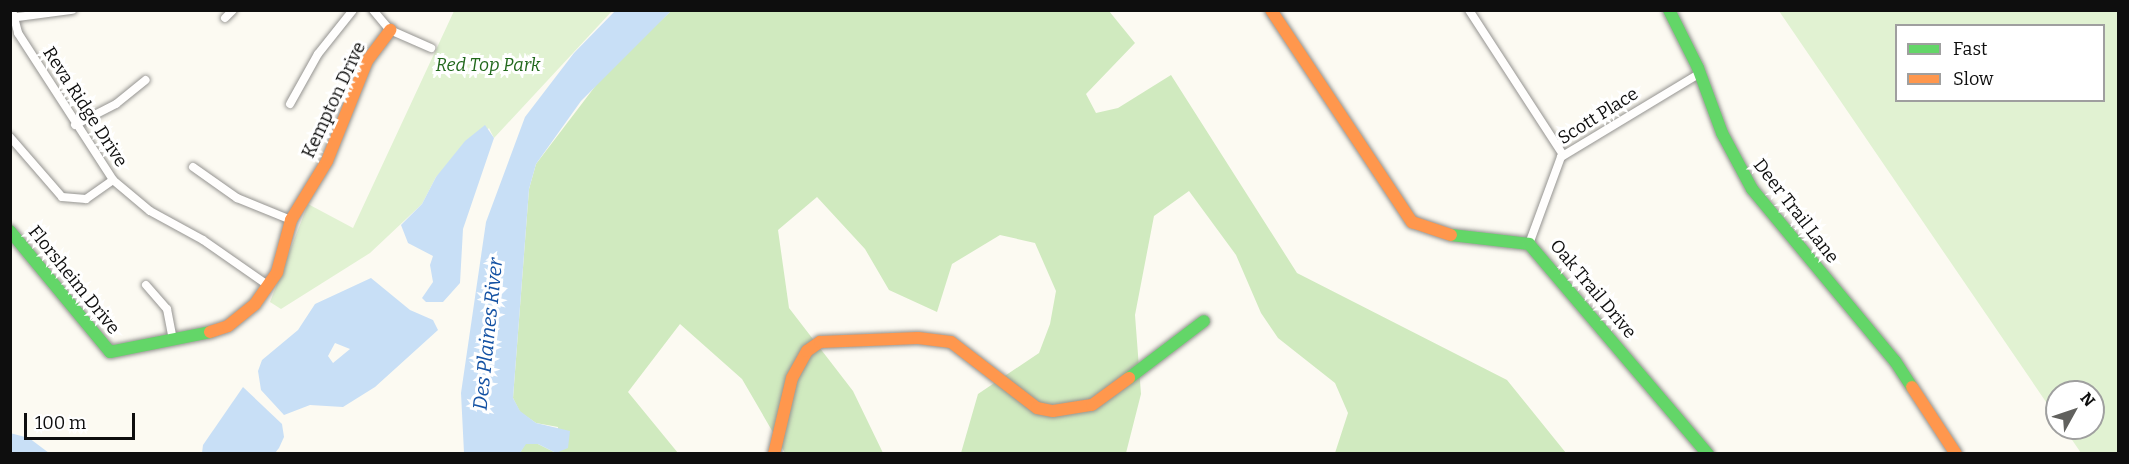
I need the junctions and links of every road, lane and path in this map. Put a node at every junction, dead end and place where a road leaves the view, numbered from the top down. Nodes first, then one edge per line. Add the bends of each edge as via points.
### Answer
1 (72, 10) edge
2 (233, 10) edge
3 (353, 10) edge
4 (373, 10) edge
5 (1271, 10) edge
6 (1469, 10) edge
7 (1669, 10) edge
8 (12, 15) edge
9 (225, 18) dead end
10 (390, 30) junction
11 (431, 48) dead end
12 (1700, 73) junction
13 (146, 80) dead end
14 (290, 104) dead end
15 (75, 124) junction
16 (10, 136) edge
17 (1563, 155) junction
18 (193, 167) dead end
19 (113, 180) junction
20 (291, 220) junction
21 (10, 231) edge
22 (1529, 244) junction
23 (146, 285) dead end
24 (269, 286) junction
25 (1204, 321) dead end
26 (173, 340) junction
27 (110, 352) joint
28 (774, 453) edge
29 (1708, 453) edge
30 (1956, 453) edge

1 - 8 street
2 - 9 street
3 - 14 street via 318,54
4 - 10 street
5 - 22 street, Oak Trail Drive via 1412,222 1438,234
6 - 17 street
7 - 12 street, Deer Trail Lane
8 - 15 street, Reva Ridge Drive via 18,33
10 - 11 street
10 - 20 street, Kempton Drive via 367,62 327,161
12 - 17 street, Scott Place
12 - 30 street, Deer Trail Lane via 1722,133 1752,189 1895,361
13 - 15 street via 116,104
15 - 19 street, Reva Ridge Drive
16 - 19 street via 62,197 86,199
17 - 22 street, Scott Place via 1555,167
18 - 20 street via 237,198
19 - 24 street, Reva Ridge Drive via 150,211 194,235
20 - 24 street, Kempton Drive via 283,259
21 - 27 street, Florsheim Drive
22 - 29 street, Oak Trail Drive
23 - 26 street via 167,309
24 - 26 street, Kempton Drive via 228,326
25 - 28 street via 1092,405 1053,411 1037,408 951,342 918,338 820,342 807,351 792,378
26 - 27 street, Kempton Drive

